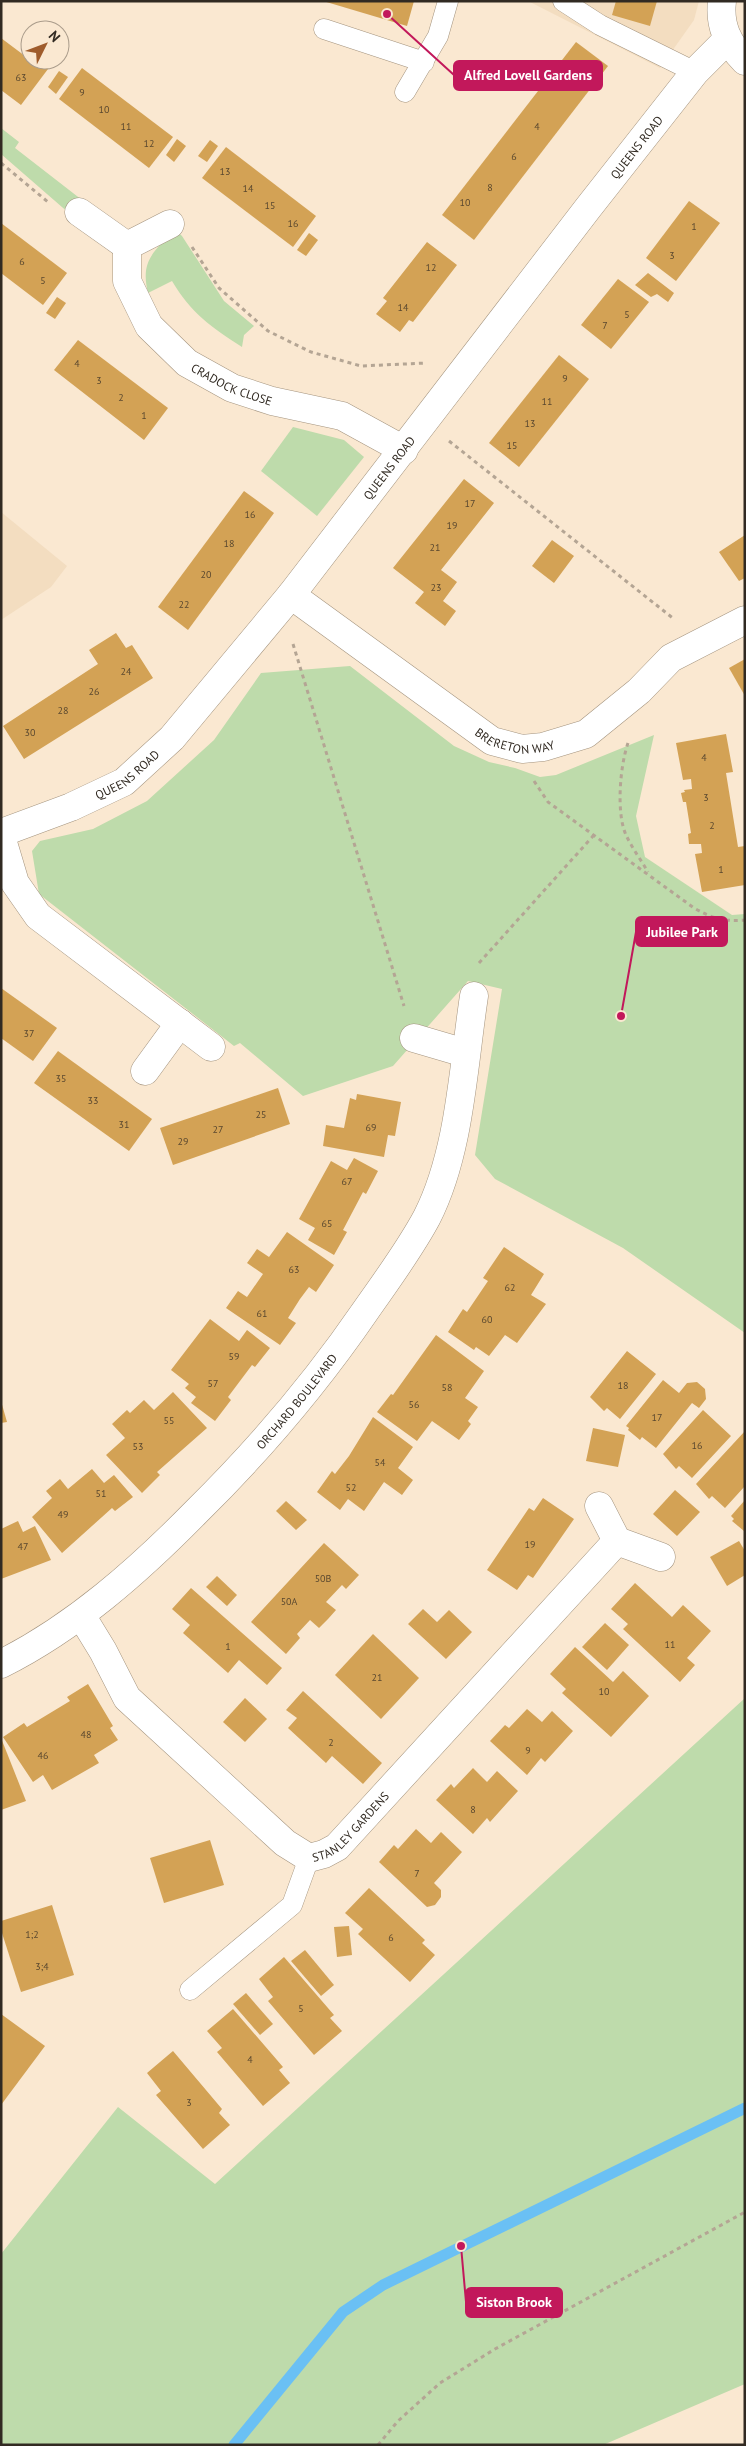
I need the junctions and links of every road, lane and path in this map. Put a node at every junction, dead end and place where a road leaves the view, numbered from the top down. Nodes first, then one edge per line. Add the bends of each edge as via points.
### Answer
1 (448, 1) edge
2 (563, 1) edge
3 (722, 1) edge
4 (324, 29) dead end
5 (727, 40) junction
6 (745, 61) edge
7 (424, 62) junction
8 (695, 72) junction
9 (405, 92) dead end
10 (1, 163) edge
11 (85, 216) joint
12 (170, 224) joint
13 (127, 246) junction
14 (430, 362) dead end
15 (426, 422) junction
16 (404, 450) junction
17 (286, 600) junction
18 (745, 620) edge
19 (702, 641) junction
20 (639, 691) junction
21 (522, 749) junction
22 (1, 835) edge
23 (594, 835) junction
24 (649, 875) junction
25 (745, 920) edge
26 (474, 968) dead end
27 (474, 996) dead end
28 (180, 1023) junction
29 (414, 1038) joint
30 (211, 1047) dead end
31 (465, 1053) junction
32 (144, 1071) dead end
33 (599, 1506) dead end
34 (618, 1541) junction
35 (661, 1557) dead end
36 (81, 1615) junction
37 (1, 1664) edge
38 (308, 1858) junction
39 (190, 1990) dead end
40 (745, 2212) edge
41 (378, 2445) edge

1 - 7 lane via 438,36
2 - 8 lane via 600,25
3 - 5 street via 720,16
4 - 7 lane
5 - 6 street
5 - 8 street, QUEENS ROAD
7 - 9 lane
8 - 15 street, QUEENS ROAD
10 - 11 path via 68,219
11 - 13 street
12 - 13 street
12 - 14 path via 179,228 219,288 268,331 311,352 361,366
13 - 16 street, CRADOCK CLOSE via 127,281 149,326 187,363 232,388 272,401 342,416
15 - 16 street, QUEENS ROAD
15 - 19 path
16 - 17 street, QUEENS ROAD
17 - 21 street, BRERETON WAY via 492,741
17 - 22 street, QUEENS ROAD via 172,738 124,782
17 - 29 path
18 - 19 street, BRERETON WAY
19 - 20 street, BRERETON WAY via 671,658
20 - 21 street, BRERETON WAY via 586,734 543,747
20 - 24 path via 624,757 620,796 625,834
21 - 23 path via 532,778 548,802
22 - 28 street, QUEENS ROAD via 15,883 38,916
23 - 24 path
23 - 26 path
24 - 25 path via 709,917 731,922
27 - 31 street, ORCHARD BOULEVARD
28 - 30 street, QUEENS ROAD
28 - 32 street
29 - 31 street
31 - 36 street, ORCHARD BOULEVARD via 451,1153 427,1216 382,1288 333,1358 248,1461 155,1554
33 - 34 street
34 - 35 street
34 - 38 street, STANLEY GARDENS via 337,1847
36 - 37 street, ORCHARD BOULEVARD
36 - 38 street, STANLEY GARDENS via 127,1698 285,1843
38 - 39 lane via 292,1905
40 - 41 path via 495,2348 440,2383 398,2421

